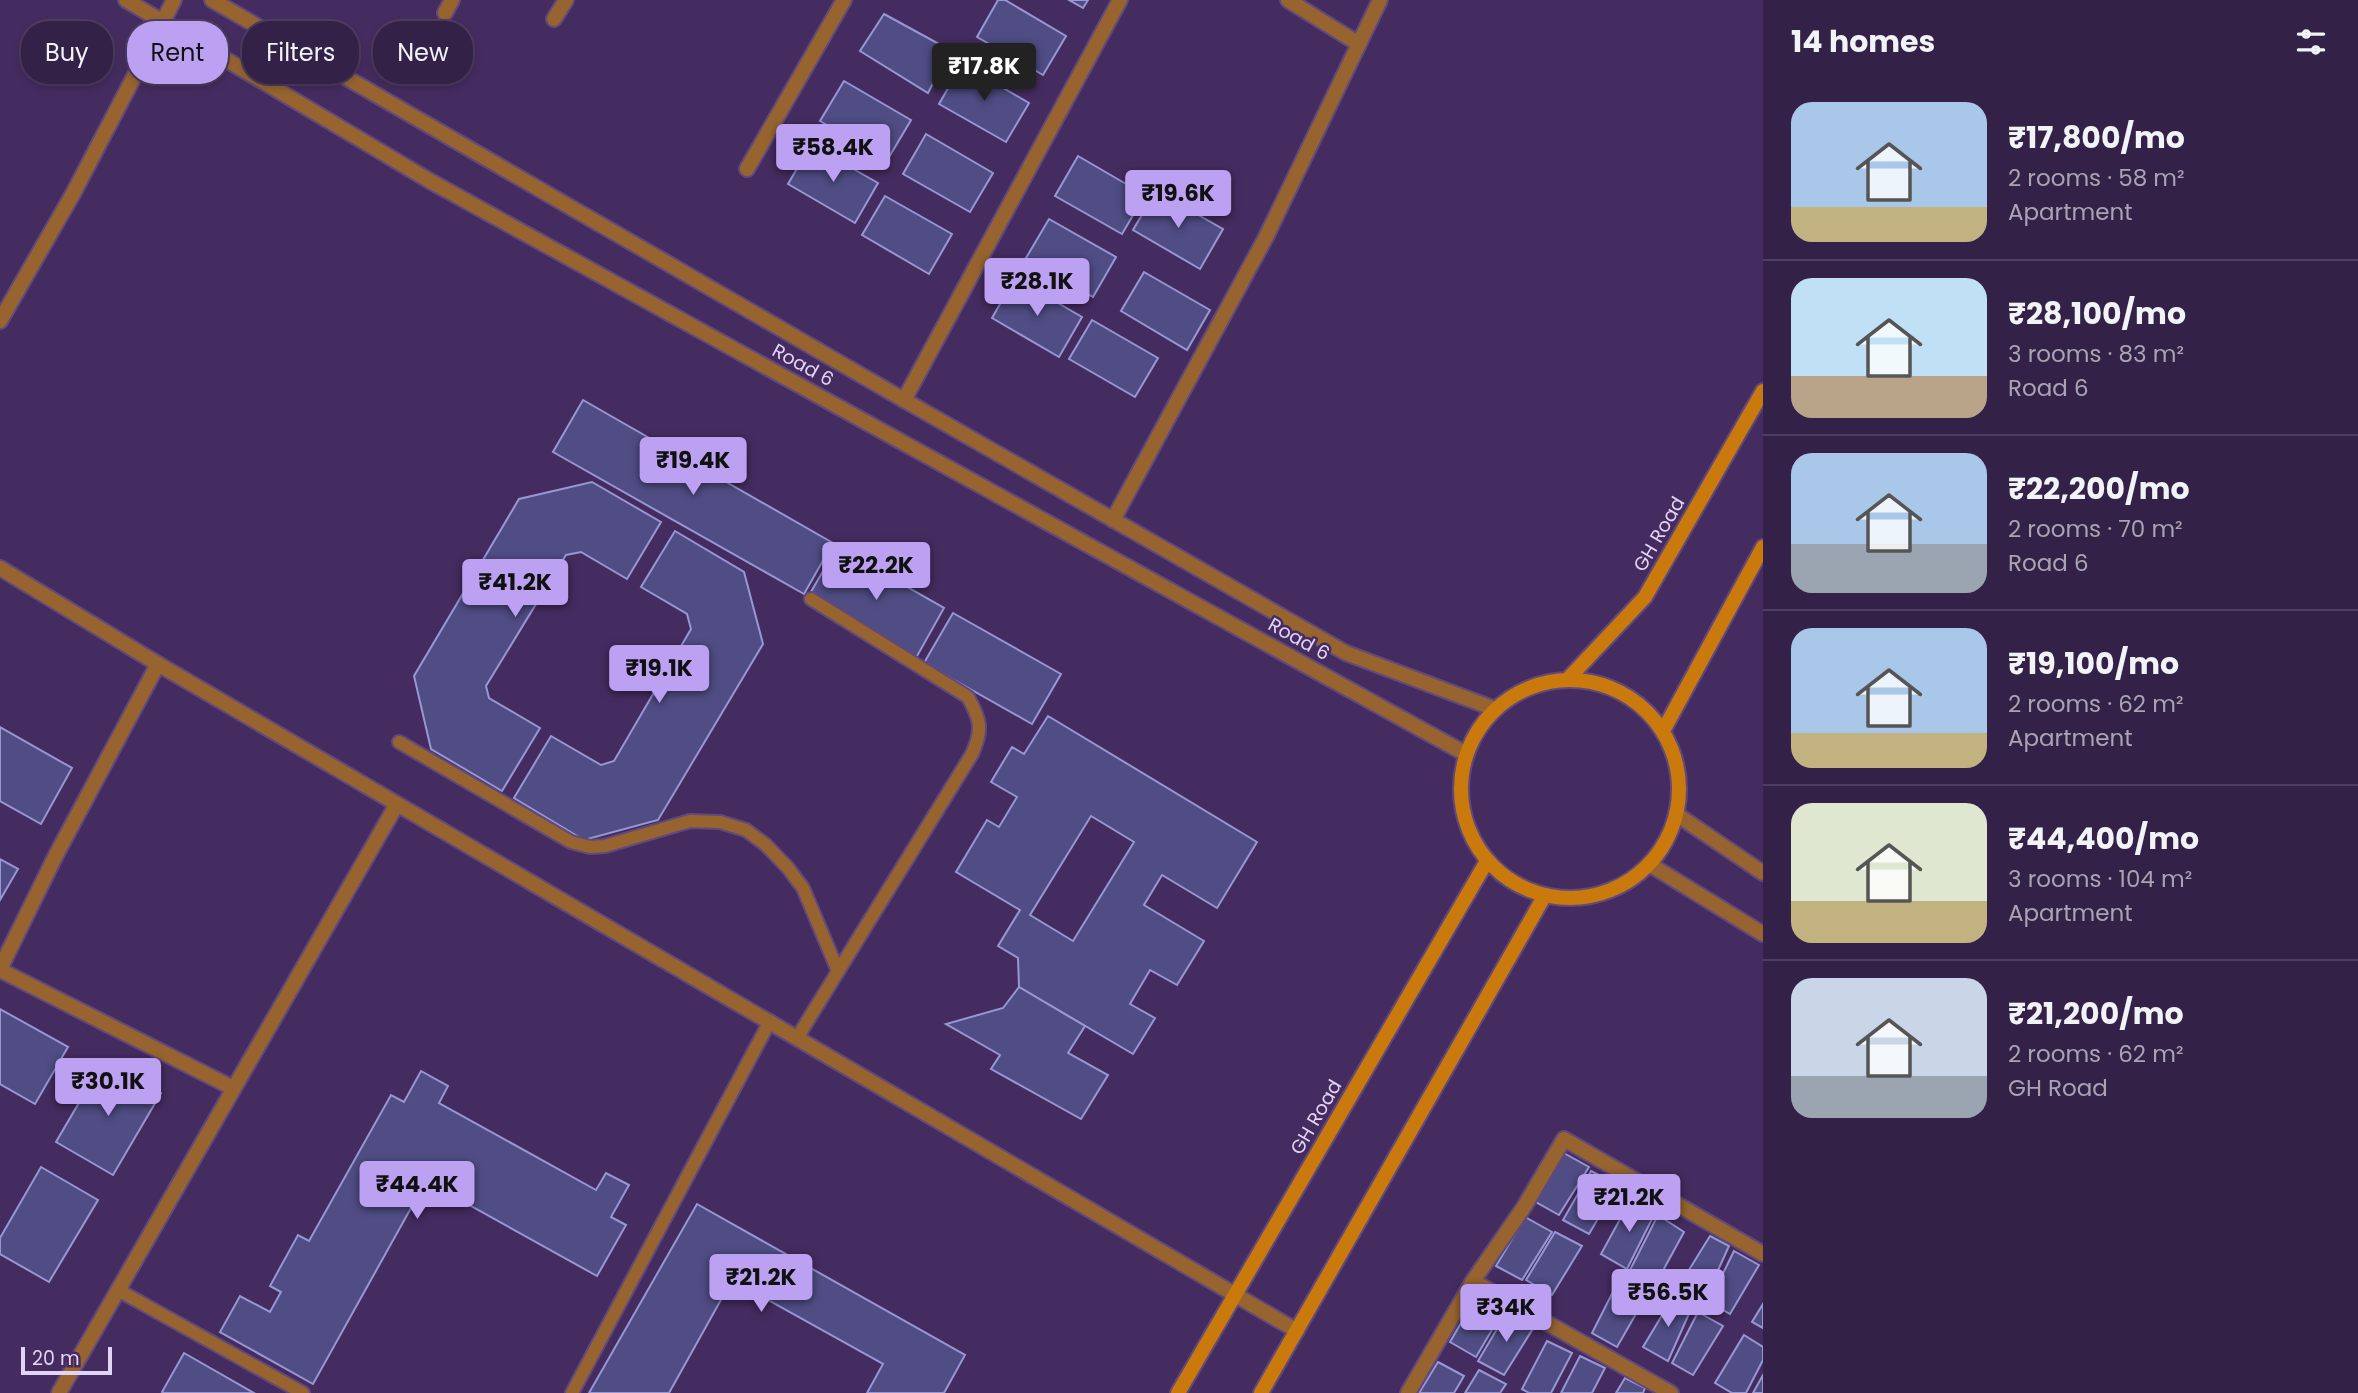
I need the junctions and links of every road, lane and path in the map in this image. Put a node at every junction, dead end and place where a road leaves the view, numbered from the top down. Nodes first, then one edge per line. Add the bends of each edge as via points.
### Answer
1 (126, 0) edge
2 (174, 0) edge
3 (212, 0) edge
4 (566, 0) edge
5 (844, 0) edge
6 (1120, 0) edge
7 (1288, 0) edge
8 (1380, 0) edge
9 (554, 19) dead end
10 (161, 21) joint
11 (1359, 44) junction
12 (228, 61) edge
13 (129, 84) edge
14 (747, 169) dead end
15 (0, 321) edge
16 (1763, 391) edge
17 (904, 400) junction
18 (1113, 520) junction
19 (1763, 547) edge
20 (0, 568) edge
21 (811, 599) dead end
22 (158, 664) junction
23 (1567, 680) junction
24 (1495, 709) junction
25 (1663, 731) junction
26 (399, 742) dead end
27 (1466, 754) junction
28 (397, 804) junction
29 (1676, 814) junction
30 (1487, 861) junction
31 (1649, 864) junction
32 (1763, 873) edge
33 (1545, 895) junction
34 (1763, 934) edge
35 (0, 969) edge
36 (838, 971) junction
37 (770, 1021) junction
38 (797, 1038) junction
39 (233, 1088) junction
40 (1763, 1254) edge
41 (1473, 1282) junction
42 (118, 1290) junction
43 (1235, 1294) junction
44 (1297, 1331) junction
45 (59, 1393) edge
46 (303, 1393) edge
47 (572, 1393) edge
48 (1178, 1393) edge
49 (1261, 1393) edge
50 (1408, 1393) edge
51 (1671, 1393) edge

1 - 10 street, Road 6
2 - 10 street
3 - 17 street, Road 6
4 - 9 street
5 - 14 street
6 - 17 street
7 - 11 street
8 - 11 street
11 - 18 street via 1266,237
12 - 27 street, Road 6 via 430,181
13 - 15 street
16 - 23 main road, GH Road via 1644,597
17 - 18 street, Road 6
18 - 24 street, Road 6 via 1346,653
19 - 25 main road
20 - 22 street
21 - 36 lane via 968,697 979,717 980,736 972,754
22 - 28 street
22 - 35 street via 55,855
23 - 24 main road via 1540,684
23 - 25 main road via 1604,685 1637,703
24 - 27 main road
25 - 29 main road via 1675,757
26 - 36 lane via 571,842 590,847 690,821 720,822 746,830 773,852 803,888
27 - 30 main road via 1462,810 1471,837
28 - 37 street
28 - 39 street
29 - 31 main road via 1666,841
29 - 32 street
30 - 33 main road via 1523,888
30 - 43 main road, GH Road
31 - 33 main road via 1619,886 1583,897
31 - 34 street
33 - 44 main road
35 - 39 street
36 - 38 lane
37 - 38 street
37 - 47 lane
38 - 43 street
39 - 42 street
40 - 41 street via 1564,1139
41 - 50 street
41 - 51 street
42 - 45 street
42 - 46 lane
43 - 44 street
43 - 48 main road, GH Road
44 - 49 main road

